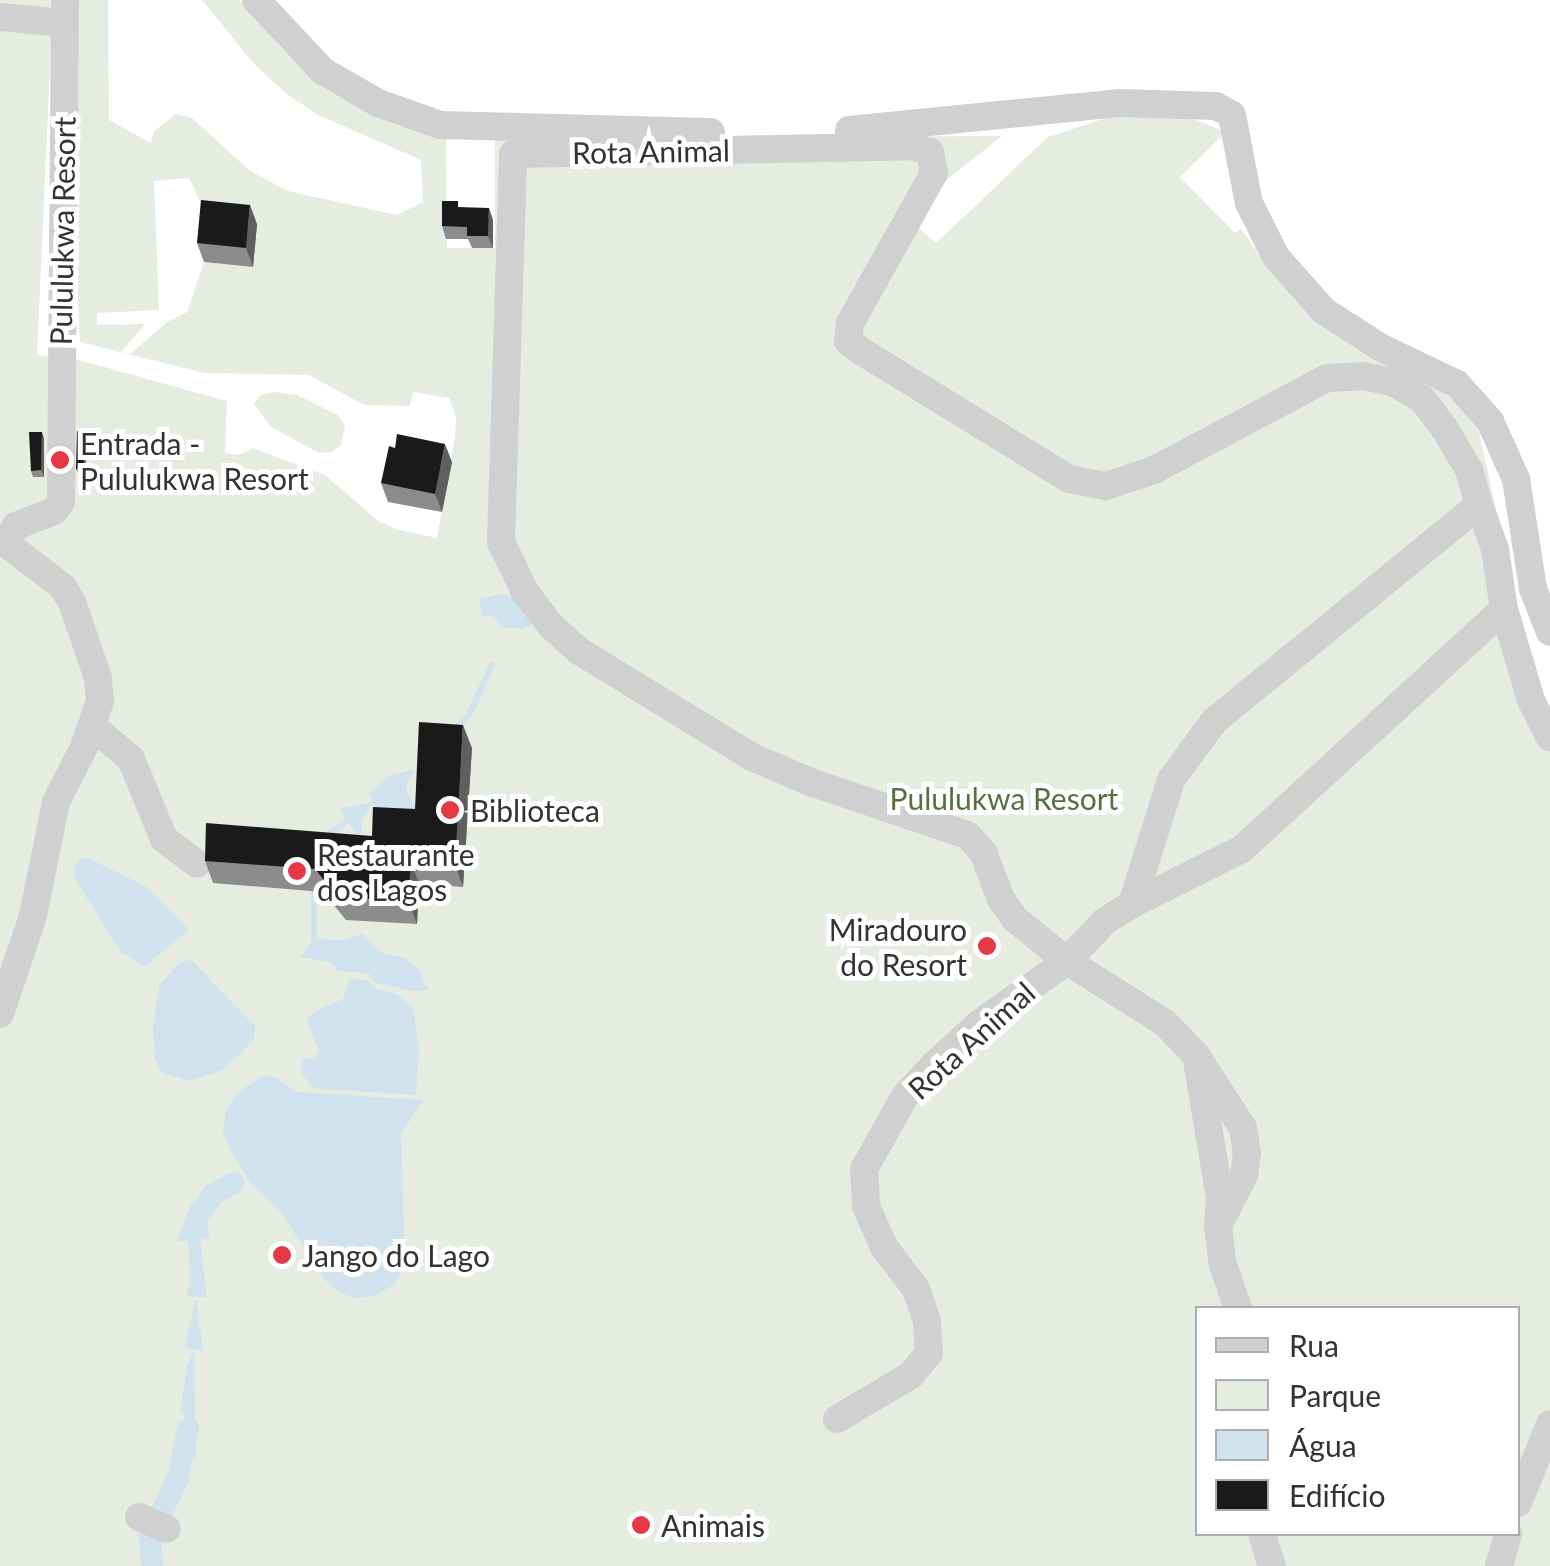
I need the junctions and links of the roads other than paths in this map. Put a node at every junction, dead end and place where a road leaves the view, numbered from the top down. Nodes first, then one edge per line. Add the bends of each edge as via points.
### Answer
1 (256, 0) edge
2 (65, 12) edge
3 (0, 17) edge
4 (1479, 504) junction
5 (1542, 581) edge
6 (1504, 609) junction
7 (1550, 632) edge
8 (92, 726) junction
9 (1550, 738) edge
10 (197, 864) dead end
11 (1132, 904) junction
12 (1067, 961) junction
13 (0, 1014) edge
14 (1237, 1306) edge
15 (837, 1419) dead end
16 (1550, 1424) edge
17 (1520, 1498) edge
18 (139, 1518) dead end
19 (167, 1529) dead end
20 (1263, 1536) edge
21 (1507, 1536) edge
22 (1272, 1566) edge
23 (1499, 1566) edge

1 - 5 street via 324,71 378,103 440,125 772,134 1121,102 1216,106 1232,115 1249,203 1276,257 1324,311 1380,348 1457,384 1490,421 1516,479
2 - 3 street, Pululukwa Resort
2 - 8 street, Pululukwa Resort via 61,502 16,526 9,537 12,548 72,602 99,688
4 - 6 street, Rota Animal via 1496,549
4 - 11 street via 1214,722 1171,780
4 - 12 street, Rota Animal via 1445,429 1423,400 1393,382 1327,378 1154,470 1106,486 1069,479 861,351 848,341 850,324 934,173 930,152 914,146 513,154 501,542 525,592 579,651 752,757 967,835 983,852 1014,919
5 - 7 street
6 - 9 street, Rota Animal via 1530,700
6 - 11 street, Rota Animal via 1242,849
8 - 10 street via 131,758 164,840
8 - 13 street via 56,802 33,916
11 - 12 street, Rota Animal via 1104,921
12 - 14 street, Rota Animal via 1165,1023 1196,1056 1243,1128 1244,1174 1218,1226
12 - 15 street, Rota Animal via 934,1065 905,1096 864,1170 866,1206 884,1247 916,1290 928,1321 929,1354 911,1375
16 - 17 street
18 - 19 street
20 - 22 street
21 - 23 street

